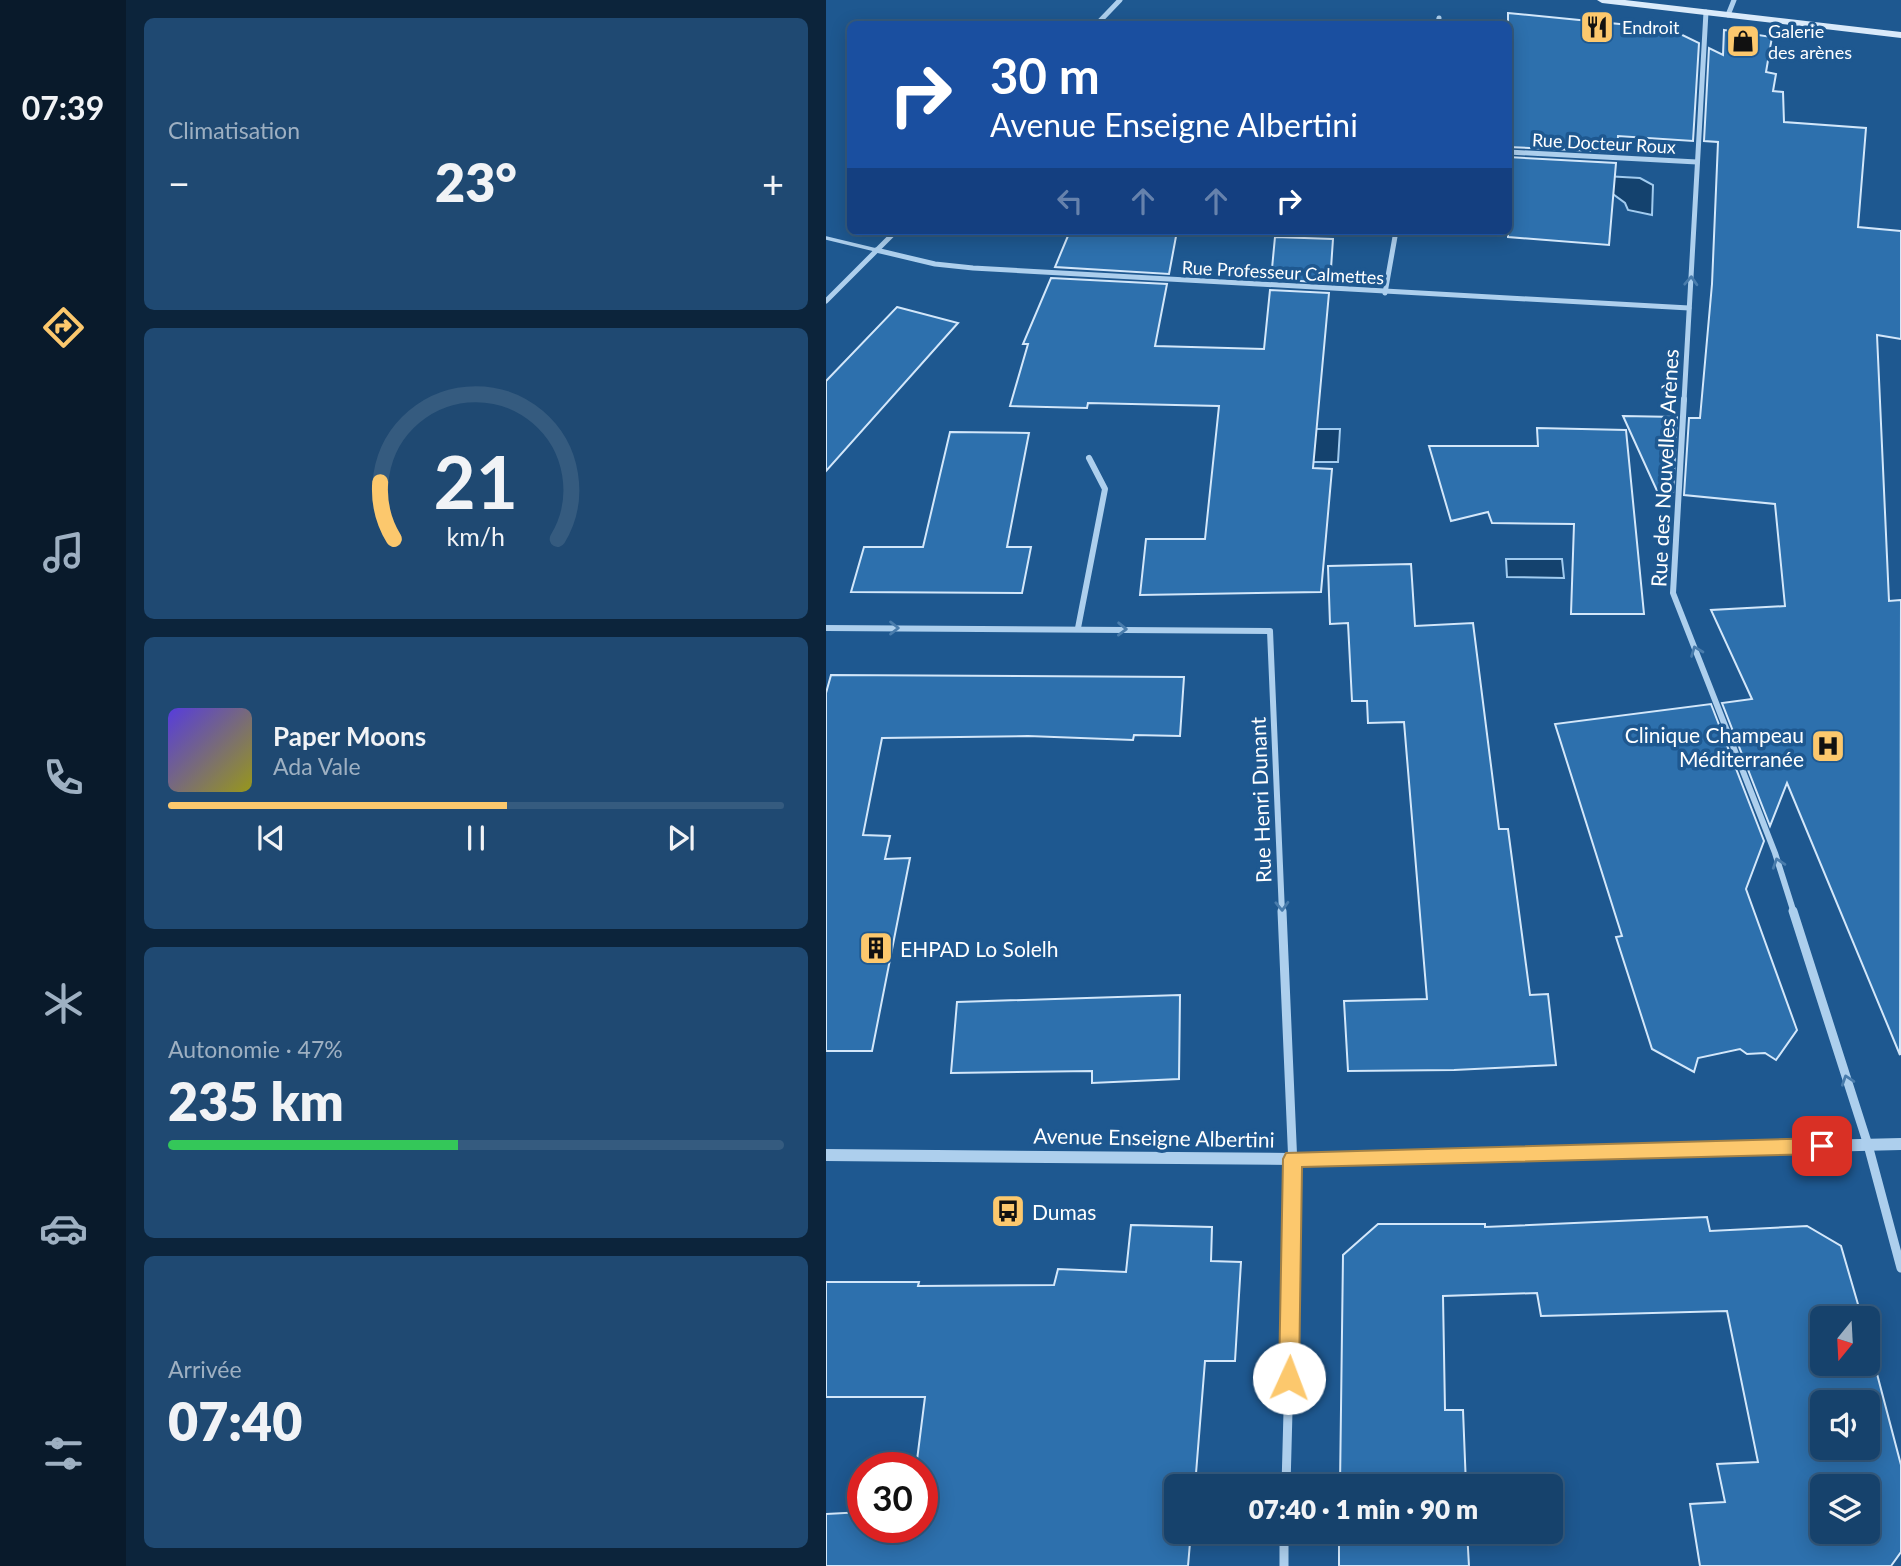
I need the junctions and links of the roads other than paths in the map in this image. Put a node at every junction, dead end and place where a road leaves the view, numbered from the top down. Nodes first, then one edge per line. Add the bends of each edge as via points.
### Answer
1 (1119, 0) edge
2 (1602, 0) edge
3 (1734, 0) edge
4 (1706, 12) junction
5 (1728, 15) junction
6 (1100, 21) edge
7 (1901, 35) edge
8 (1512, 152) edge
9 (1697, 162) junction
10 (892, 235) edge
11 (1395, 235) edge
12 (826, 238) edge
13 (876, 250) junction
14 (1385, 293) junction
15 (826, 301) edge
16 (1689, 308) junction
17 (1089, 458) dead end
18 (826, 628) edge
19 (1078, 628) junction
20 (1901, 1144) edge
21 (1868, 1145) junction
22 (826, 1154) edge
23 (1293, 1159) junction
24 (1901, 1268) edge
25 (1286, 1474) edge
26 (1284, 1544) edge
27 (1283, 1566) edge

1 - 6 street
2 - 4 main road
3 - 5 street
4 - 5 main road
4 - 9 street, Rue des Nouvelles Arènes
5 - 7 main road
8 - 9 street, Rue Docteur Roux
16 -> 9 street, Rue des Nouvelles Arènes
10 - 13 street
11 - 14 street
12 - 13 lane
13 - 14 street, Rue Professeur Calmettes via 952,266
13 - 15 street
14 - 16 street, Rue Professeur Calmettes
21 -> 16 street, Rue des Nouvelles Arènes via 1775,853 1673,593
17 - 19 street via 1105,489
18 -> 19 street, Rue Henri Dunant
19 -> 23 street, Rue Henri Dunant via 1270,631
20 - 21 street, Avenue Enseigne Albertini
21 - 23 street, Avenue Enseigne Albertini
21 - 24 street, Rue des Nouvelles Arènes
22 - 23 street, Avenue Enseigne Albertini
23 - 25 street
26 - 27 street

